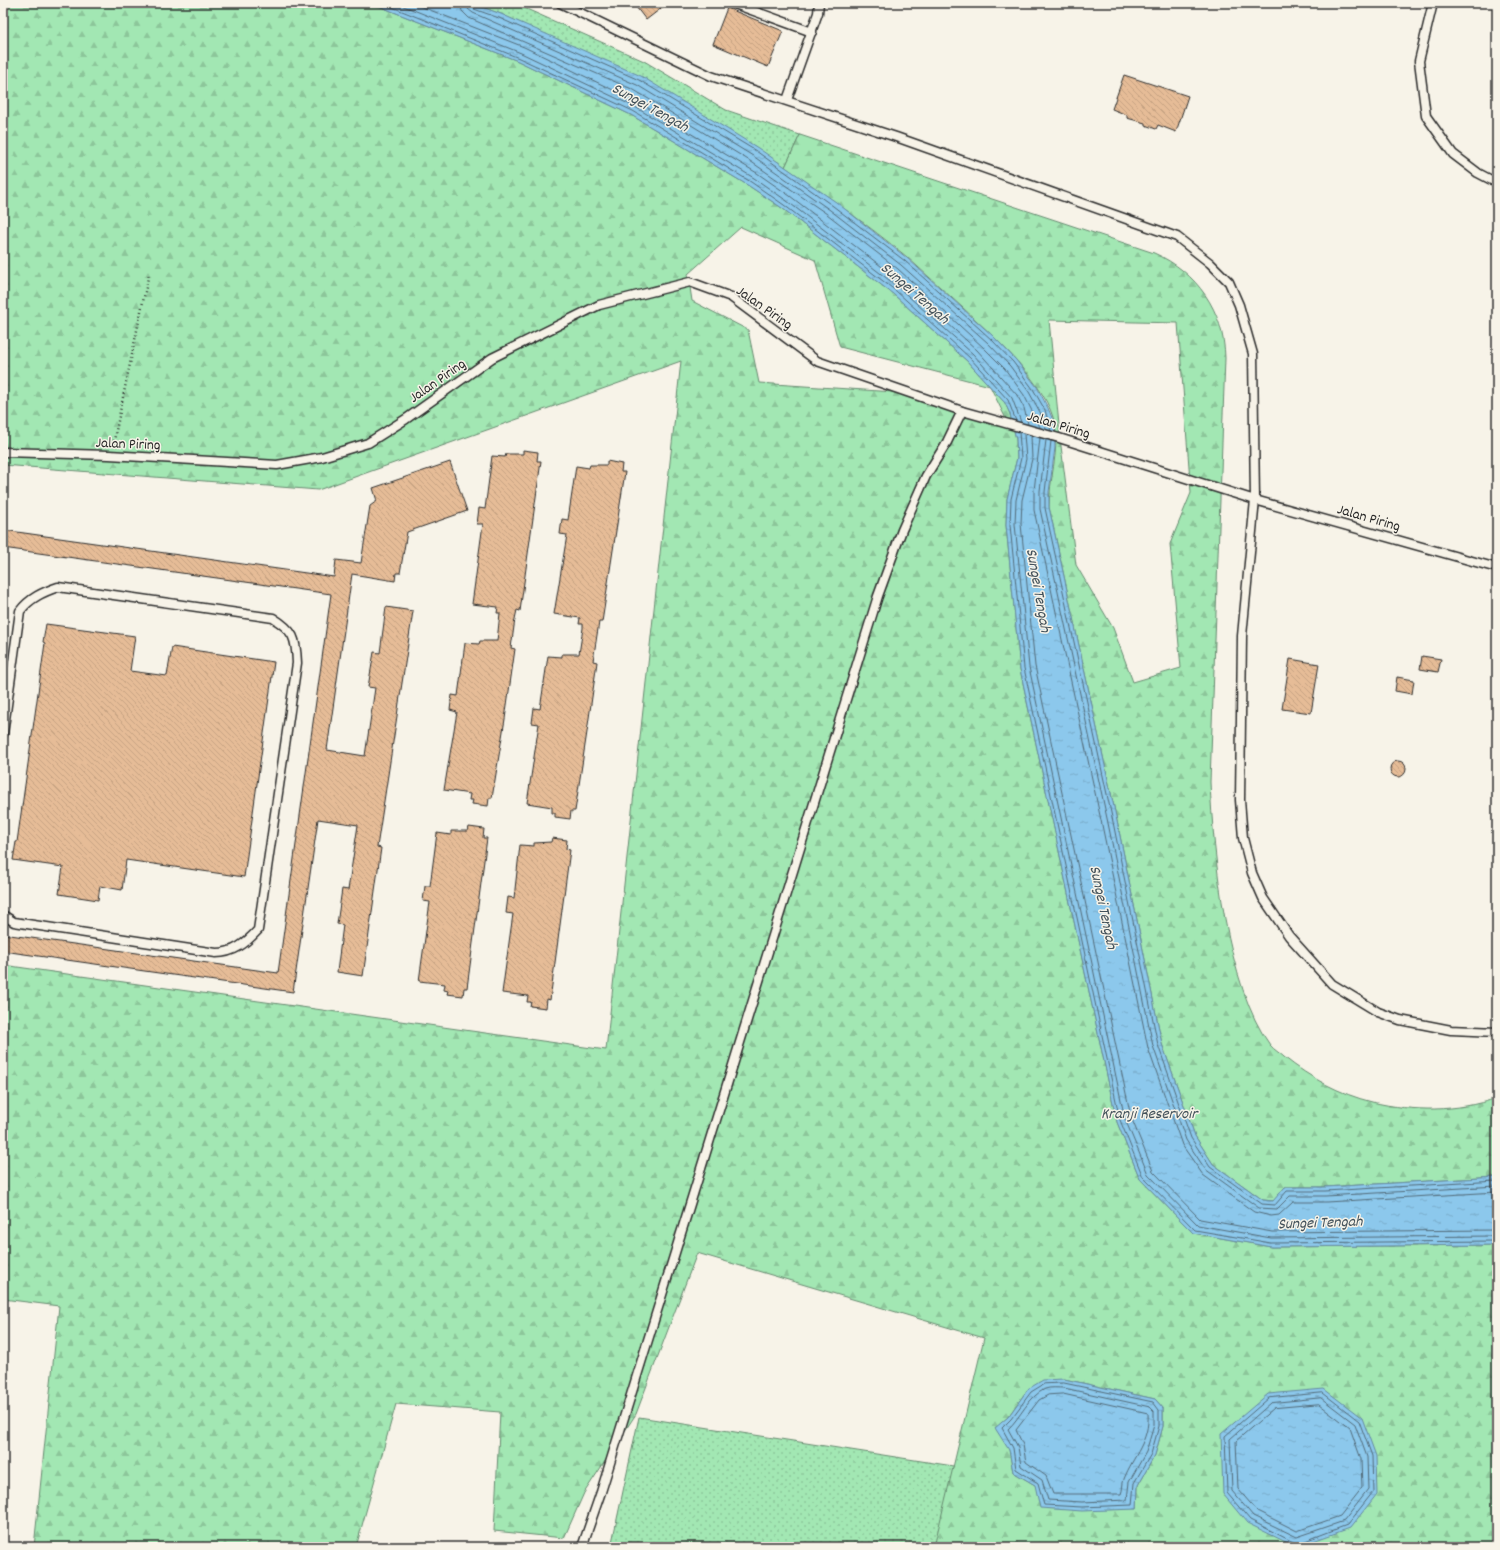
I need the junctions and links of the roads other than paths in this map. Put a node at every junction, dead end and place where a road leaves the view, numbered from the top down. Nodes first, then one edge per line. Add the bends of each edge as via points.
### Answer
1 (560, 3) edge
2 (732, 3) edge
3 (819, 3) edge
4 (1433, 3) edge
5 (812, 32) junction
6 (787, 100) junction
7 (1497, 183) edge
8 (962, 411) junction
9 (3, 452) edge
10 (1255, 500) junction
11 (1497, 568) edge
12 (5, 700) edge
13 (3, 734) edge
14 (3, 915) edge
15 (1497, 1032) edge
16 (582, 1547) edge

1 - 6 lane via 711,76
2 - 5 lane
3 - 5 lane
4 - 7 lane via 1419,61 1426,116 1452,154
5 - 6 lane
6 - 10 lane via 1177,237 1210,263 1229,282 1239,305 1253,354
8 - 9 lane, Jalan Piring via 817,361 731,297 690,282 599,305 492,358 406,420 368,443 322,457 277,465 109,455
8 - 10 lane, Jalan Piring via 1059,438
8 - 16 lane via 923,483 902,530 878,596
10 - 11 lane, Jalan Piring
10 - 15 lane via 1242,636 1240,800 1243,838 1252,873 1263,898 1289,936 1332,984 1378,1012 1400,1020 1451,1030
12 - 13 lane
12 - 14 lane via 20,611 40,593 58,587 273,618 288,627 296,642 297,663 258,930 246,943 225,953 216,953 14,922

